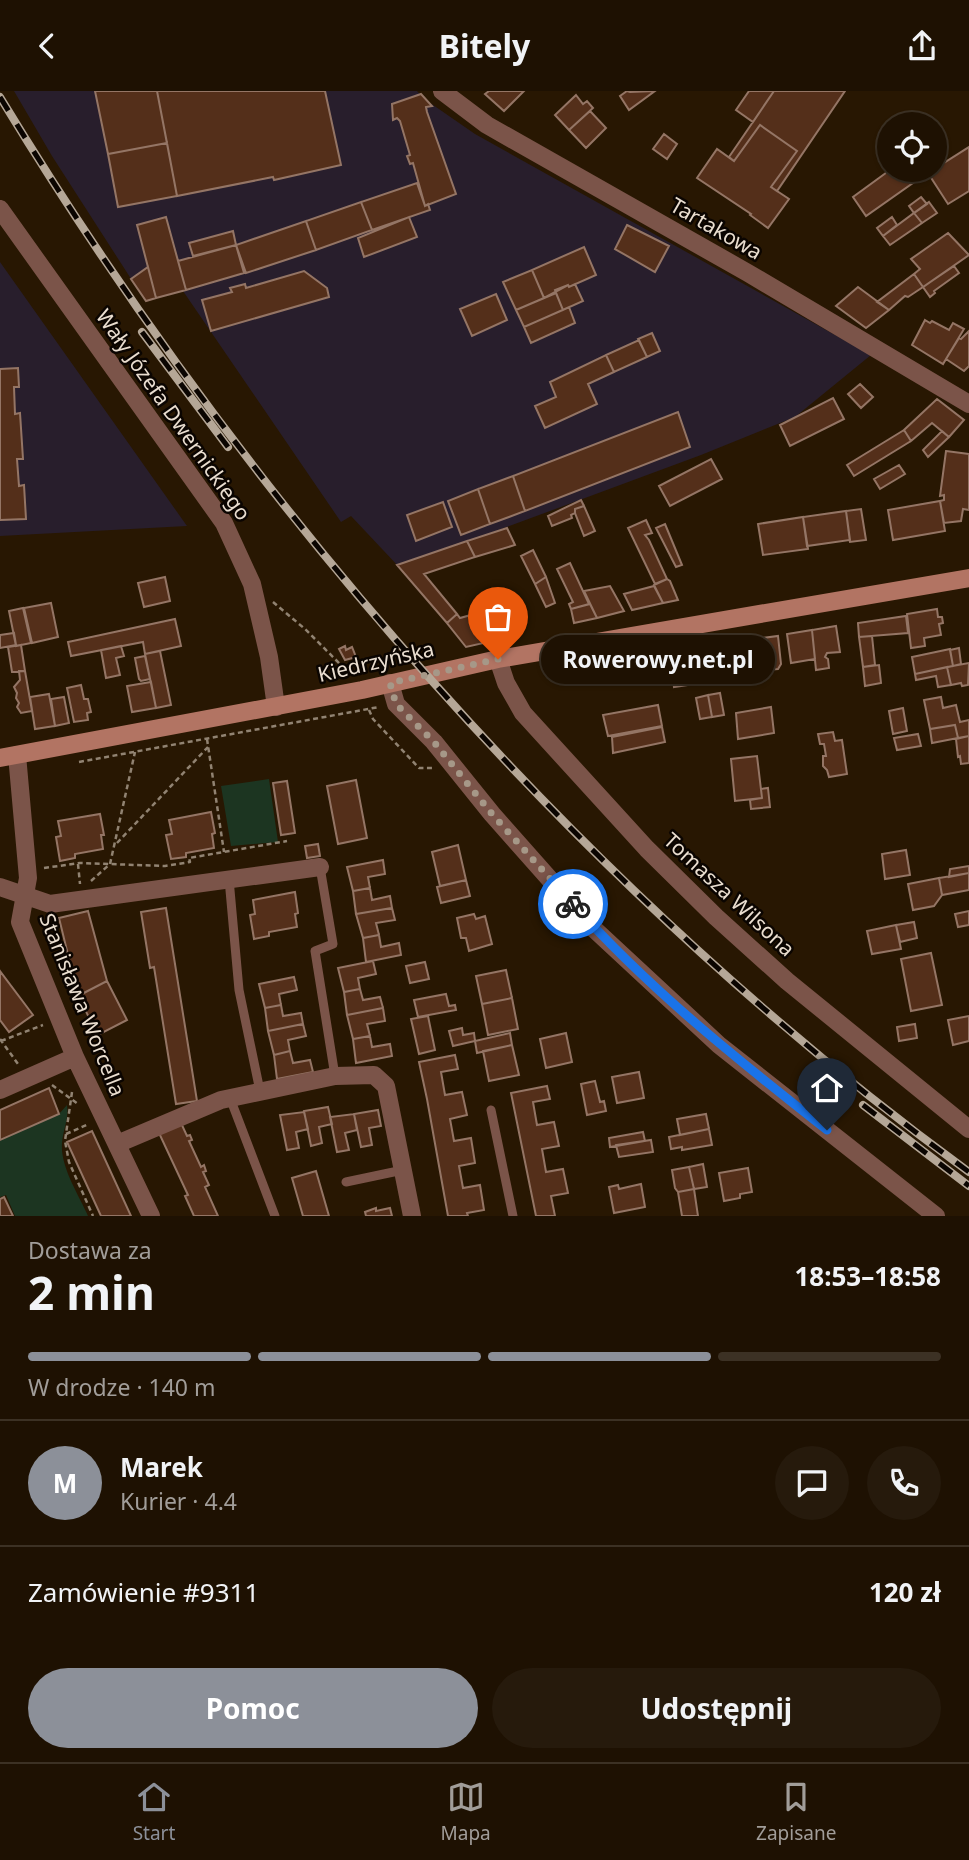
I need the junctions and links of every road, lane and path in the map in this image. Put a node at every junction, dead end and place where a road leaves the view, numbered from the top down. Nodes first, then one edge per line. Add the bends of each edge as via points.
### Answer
1 (442, 91) edge
2 (0, 209) edge
3 (969, 404) edge
4 (969, 578) edge
5 (274, 602) dead end
6 (498, 659) junction
7 (390, 683) junction
8 (364, 689) junction
9 (396, 704) junction
10 (276, 707) junction
11 (369, 709) junction
12 (207, 739) junction
13 (208, 747) junction
14 (135, 752) junction
15 (8, 757) edge
16 (448, 759) junction
17 (76, 762) dead end
18 (287, 841) dead end
19 (114, 845) junction
20 (224, 852) junction
21 (78, 864) junction
22 (110, 864) junction
23 (320, 867) joint
24 (27, 870) junction
25 (229, 879) junction
26 (90, 882) dead end
27 (0, 887) edge
28 (81, 890) dead end
29 (24, 896) junction
30 (53, 1022) dead end
31 (1, 1040) edge
32 (75, 1057) junction
33 (22, 1069) dead end
34 (335, 1076) junction
35 (48, 1082) dead end
36 (72, 1087) dead end
37 (0, 1090) edge
38 (260, 1091) junction
39 (230, 1098) junction
40 (71, 1099) junction
41 (82, 1107) dead end
42 (491, 1110) dead end
43 (96, 1121) dead end
44 (969, 1129) edge
45 (66, 1134) junction
46 (117, 1144) junction
47 (403, 1170) junction
48 (346, 1182) dead end
49 (93, 1216) edge
50 (151, 1216) edge
51 (275, 1216) edge
52 (412, 1216) edge
53 (513, 1216) edge
54 (935, 1216) edge

1 - 3 street, Tartakowa via 488,125
2 - 10 street, Wały Józefa Dwernickiego via 224,523 252,584
4 - 6 street, Kiedrzyńska
5 - 8 path
6 - 7 street, Kiedrzyńska
6 - 44 street, Tomasza Wilsona via 523,713 657,859 788,981
7 - 8 street, Kiedrzyńska
7 - 9 street
8 - 10 street, Kiedrzyńska
8 - 11 path
9 - 11 path
9 - 16 street
10 - 15 street, Kiedrzyńska
11 - 12 path
11 - 16 path via 419,768
12 - 13 path
12 - 14 path
13 - 19 path
13 - 20 path
14 - 17 path
14 - 19 path
15 - 24 street, Stanisława Worcella
16 - 54 street via 613,946 719,1045
18 - 20 path
19 - 22 path
20 - 22 path via 165,866
21 - 22 path
21 - 24 path
21 - 28 path
22 - 26 path
23 - 25 street
23 - 34 lane via 333,944 315,951
24 - 29 street, Stanisława Worcella
25 - 29 street via 50,904
25 - 38 lane via 239,990
27 - 29 street
29 - 32 street, Stanisława Worcella via 20,922
30 - 31 path
31 - 33 path
32 - 37 street
32 - 46 street, Stanisława Worcella
34 - 38 street
34 - 47 street via 374,1075 386,1086
35 - 40 path
36 - 40 path
38 - 39 street
39 - 46 street
39 - 51 lane
40 - 41 path
40 - 45 path
42 - 53 lane
43 - 45 path
45 - 49 path via 69,1162
46 - 50 street, Stanisława Worcella
47 - 48 lane
47 - 52 street

